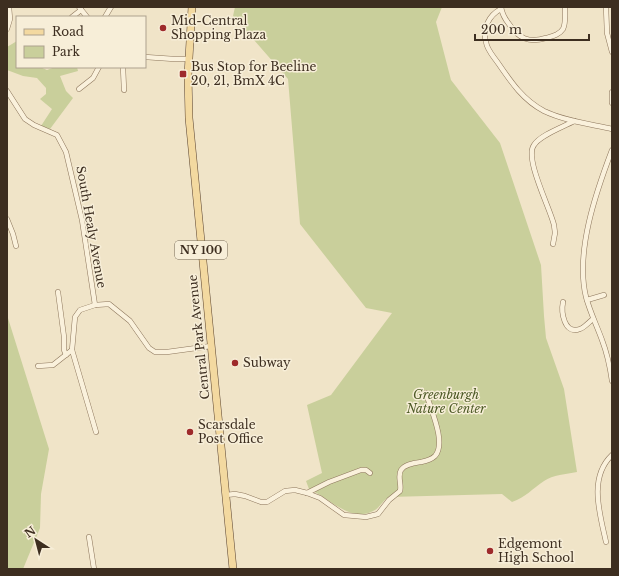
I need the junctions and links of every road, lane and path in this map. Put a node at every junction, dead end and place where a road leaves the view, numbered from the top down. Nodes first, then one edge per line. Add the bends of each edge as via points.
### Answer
1 (9, 7) edge
2 (111, 7) edge
3 (192, 7) edge
4 (566, 7) edge
5 (606, 7) edge
6 (80, 8) edge
7 (501, 8) edge
8 (73, 16) edge
9 (86, 16) edge
10 (106, 16) edge
11 (7, 29) edge
12 (612, 52) edge
13 (146, 57) edge
14 (189, 59) junction
15 (98, 68) edge
16 (123, 68) edge
17 (79, 89) dead end
18 (124, 90) dead end
19 (7, 91) edge
20 (612, 92) edge
21 (612, 103) edge
22 (574, 121) junction
23 (612, 129) edge
24 (612, 150) edge
25 (7, 219) edge
26 (553, 244) dead end
27 (16, 246) dead end
28 (58, 292) dead end
29 (604, 296) dead end
30 (587, 300) junction
31 (563, 302) dead end
32 (95, 305) junction
33 (593, 319) junction
34 (211, 346) junction
35 (72, 350) junction
36 (66, 355) junction
37 (38, 366) dead end
38 (612, 381) edge
39 (426, 393) dead end
40 (96, 432) dead end
41 (612, 455) edge
42 (370, 473) dead end
43 (307, 493) junction
44 (226, 495) junction
45 (89, 537) dead end
46 (606, 542) dead end
47 (94, 569) edge
48 (233, 569) edge

1 - 11 street via 10,19
2 - 10 street
3 - 14 main road, Central Park Avenue / NY 100
4 - 7 street via 565,23 561,31 534,40 515,33
5 - 12 street via 607,33
6 - 8 street
6 - 9 street
7 - 22 street via 485,29 485,41 489,50 524,97 544,111
13 - 14 street
14 - 34 main road, Central Park Avenue / NY 100 via 189,124
15 - 17 street via 93,78
16 - 18 street
19 - 32 street, South Healy Avenue via 25,118 57,135 66,152 82,220
20 - 21 street
22 - 23 street
22 - 26 street via 538,140 531,150 533,165 554,224
24 - 30 street via 595,197 588,227 584,252
25 - 27 street
28 - 36 street
29 - 30 street
30 - 33 street
31 - 33 street via 562,313 569,328 579,329
32 - 34 street, South Healy Avenue via 109,304 134,325 149,348 155,352
32 - 35 street via 80,310 76,315
33 - 38 street via 605,348
34 - 44 main road, Central Park Avenue / NY 100
35 - 36 street
35 - 40 street
36 - 37 street via 53,365
39 - 43 street via 439,432 437,453 431,460 402,468 400,491 378,514 366,517 344,515 320,498
41 - 46 street via 603,468 597,487
42 - 43 street via 361,470
43 - 44 street via 285,491 267,502 240,495
44 - 48 main road, Central Park Avenue / NY 100
45 - 47 street

